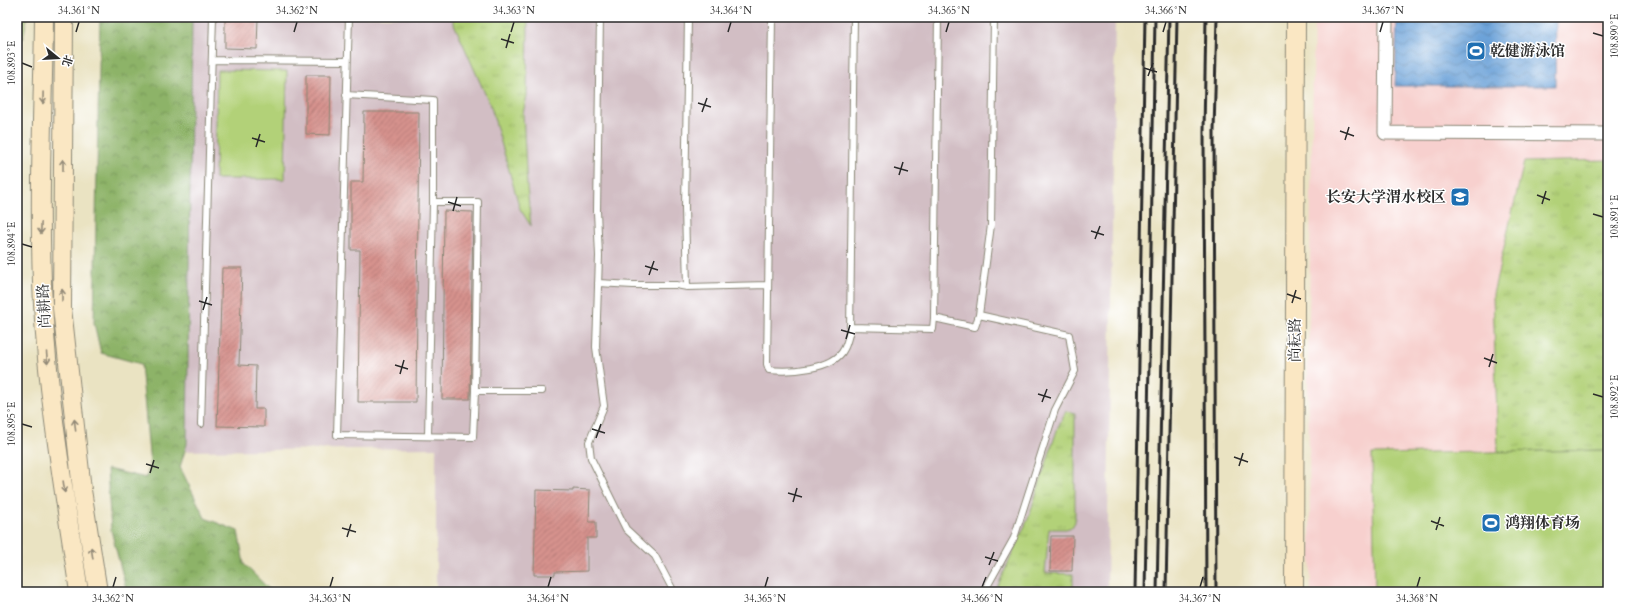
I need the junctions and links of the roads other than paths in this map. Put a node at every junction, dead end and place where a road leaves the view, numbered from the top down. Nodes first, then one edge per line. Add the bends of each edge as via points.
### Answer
1 (44, 17) edge
2 (64, 17) edge
3 (213, 17) edge
4 (349, 17) edge
5 (600, 17) edge
6 (688, 17) edge
7 (772, 17) edge
8 (854, 17) edge
9 (938, 17) edge
10 (994, 17) edge
11 (1296, 17) edge
12 (1386, 17) edge
13 (212, 60) junction
14 (347, 61) junction
15 (346, 95) junction
16 (1608, 134) edge
17 (433, 202) junction
18 (598, 283) junction
19 (768, 285) junction
20 (687, 287) junction
21 (979, 315) junction
22 (934, 318) junction
23 (850, 328) junction
24 (475, 391) junction
25 (542, 391) dead end
26 (201, 424) dead end
27 (428, 436) junction
28 (78, 592) edge
29 (98, 592) edge
30 (674, 592) edge
31 (984, 592) edge
32 (1294, 592) edge

1 -> 28 street, 尚耕路 via 41,241 43,305 49,378
29 -> 2 street, 尚耕路 via 82,490 62,308
3 - 13 lane
4 - 14 lane
5 - 18 lane
6 - 20 lane via 685,208
7 - 19 lane
8 - 23 lane
9 - 22 lane
10 - 21 lane via 991,225
11 - 32 street, 尚耘路
12 - 16 street via 1385,133
13 - 14 lane
13 - 26 lane
14 - 15 lane
15 - 17 lane via 433,100
15 - 27 lane via 337,435
17 - 24 lane via 478,202
17 - 27 lane
18 - 20 lane
18 - 30 lane via 596,346 604,406 589,442 591,458 626,529 655,556
19 - 20 lane
19 - 23 lane via 769,370 800,370 832,361 844,350
21 - 22 lane via 975,327
21 - 31 lane via 1069,335 1075,371 1055,410 1014,538
22 - 23 lane via 933,329
24 - 25 lane
24 - 27 lane via 473,437

